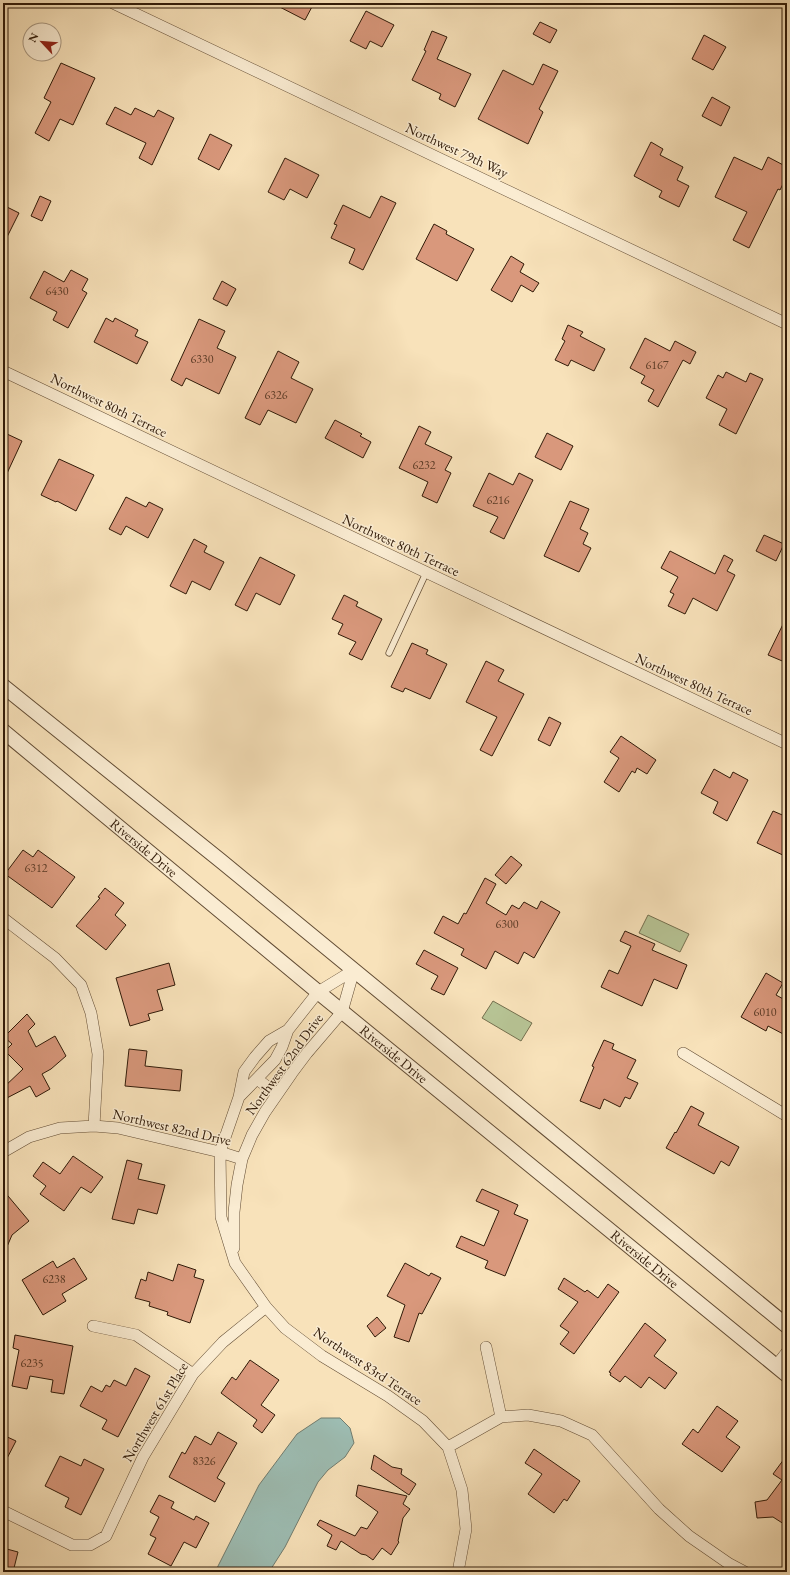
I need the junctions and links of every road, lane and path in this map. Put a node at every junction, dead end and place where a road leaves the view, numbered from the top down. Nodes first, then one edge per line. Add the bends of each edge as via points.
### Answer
1 (113, 3) edge
2 (787, 324) edge
3 (3, 371) edge
4 (426, 573) junction
5 (389, 653) dead end
6 (3, 686) edge
7 (3, 731) edge
8 (787, 744) edge
9 (3, 918) edge
10 (354, 970) junction
11 (318, 992) junction
12 (342, 1012) junction
13 (288, 1030) junction
14 (683, 1053) dead end
15 (257, 1079) junction
16 (277, 1094) junction
17 (239, 1097) junction
18 (787, 1116) edge
19 (94, 1126) junction
20 (3, 1152) edge
21 (220, 1152) junction
22 (242, 1159) junction
23 (235, 1263) junction
24 (266, 1307) junction
25 (93, 1326) dead end
26 (787, 1326) edge
27 (486, 1347) dead end
28 (787, 1352) edge
29 (776, 1366) junction
30 (193, 1374) junction
31 (787, 1375) edge
32 (501, 1417) junction
33 (448, 1447) junction
34 (3, 1511) edge
35 (458, 1572) edge
36 (745, 1572) edge

1 - 2 street, Northwest 79th Way
3 - 4 street, Northwest 80th Terrace
4 - 5 lane
4 - 8 street, Northwest 80th Terrace
6 - 10 street
7 - 11 street, Riverside Drive
9 - 19 street via 55,958 81,985 91,1013 98,1054
10 - 11 street, Northwest 62nd Drive
10 - 12 street, Northwest 62nd Drive
10 - 26 street
11 - 12 street, Riverside Drive
11 - 13 street, Northwest 62nd Drive
12 - 16 street, Northwest 62nd Drive
12 - 29 street, Riverside Drive
13 - 15 street, Northwest 62nd Drive via 275,1060
13 - 17 street, Northwest 62nd Drive via 269,1041 244,1072
14 - 18 street
15 - 16 street
15 - 17 street, Northwest 62nd Drive
16 - 22 street, Northwest 62nd Drive via 252,1135
17 - 21 street, Northwest 62nd Drive
19 - 20 street, Northwest 82nd Drive via 60,1128 29,1137
19 - 21 street, Northwest 82nd Drive via 118,1128
21 - 22 street, Northwest 82nd Drive
21 - 23 street, Northwest 62nd Drive via 221,1216
22 - 23 street, Northwest 62nd Drive via 234,1212
23 - 24 street, Northwest 83rd Terrace
24 - 30 street, Northwest 61st Place via 222,1342
24 - 33 street, Northwest 83rd Terrace via 285,1328 322,1356 388,1396 423,1421
25 - 30 street via 136,1335
27 - 32 street
28 - 29 street
29 - 31 street, Riverside Drive
30 - 34 street, Northwest 61st Place via 143,1457 106,1536 90,1545 72,1545
32 - 33 street
32 - 36 street via 528,1415 561,1421 592,1435 659,1509 692,1539
33 - 35 street via 462,1490 466,1529

